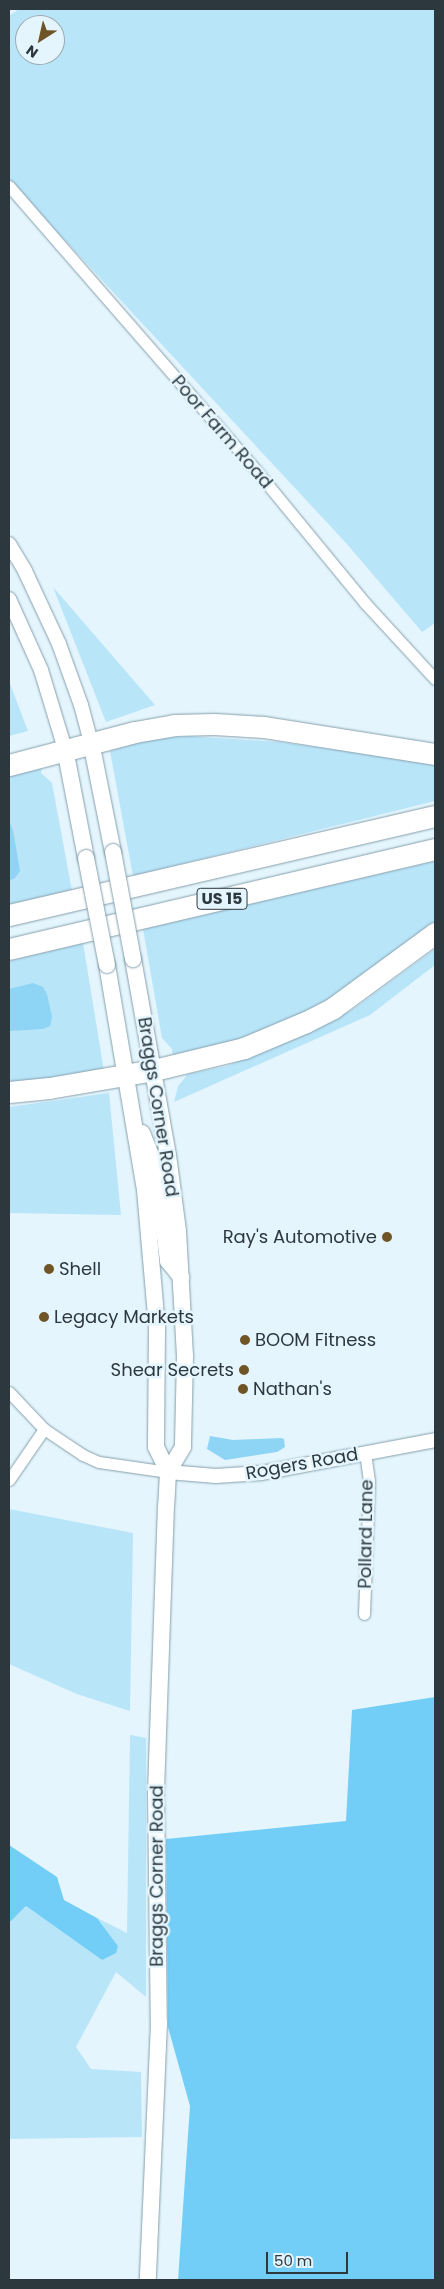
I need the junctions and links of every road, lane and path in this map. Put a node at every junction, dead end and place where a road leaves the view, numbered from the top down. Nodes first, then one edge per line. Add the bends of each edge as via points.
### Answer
1 (9, 186) edge
2 (9, 544) edge
3 (9, 600) edge
4 (435, 679) edge
5 (91, 742) junction
6 (66, 749) junction
7 (435, 754) edge
8 (9, 765) edge
9 (435, 816) edge
10 (435, 849) edge
11 (9, 915) edge
12 (435, 933) edge
13 (9, 949) edge
14 (154, 1070) junction
15 (126, 1074) junction
16 (9, 1092) edge
17 (133, 1110) junction
18 (181, 1277) junction
19 (9, 1392) edge
20 (44, 1429) junction
21 (435, 1440) edge
22 (366, 1454) junction
23 (168, 1472) junction
24 (9, 1480) edge
25 (364, 1614) dead end
26 (148, 2280) edge

1 - 4 street, Poor Farm Road via 259,474 365,603
2 - 5 street via 25,570 59,644
3 - 6 street via 41,670
5 - 6 highway
5 - 7 highway via 174,726 214,724 264,727
5 - 14 main road, Braggs Corner Road, bridge
6 - 8 highway
6 - 15 main road, Braggs Corner Road, bridge
9 - 11 highway, US 15
10 - 13 highway, US 15
12 - 14 highway via 333,1008 306,1022 244,1048
14 - 15 highway
14 - 18 main road, Braggs Corner Road via 168,1156
15 - 16 highway
15 - 17 main road, Braggs Corner Road
17 - 18 main road via 156,1167 168,1261
17 - 23 main road, Braggs Corner Road via 155,1292 156,1447
18 - 23 main road, Braggs Corner Road via 183,1447
19 - 20 street
20 - 23 street via 99,1462
20 - 24 street
21 - 22 street, Rogers Road
22 - 23 street, Rogers Road via 243,1475
22 - 25 street, Pollard Lane via 369,1481
23 - 26 main road, Braggs Corner Road via 156,1793 159,2023

